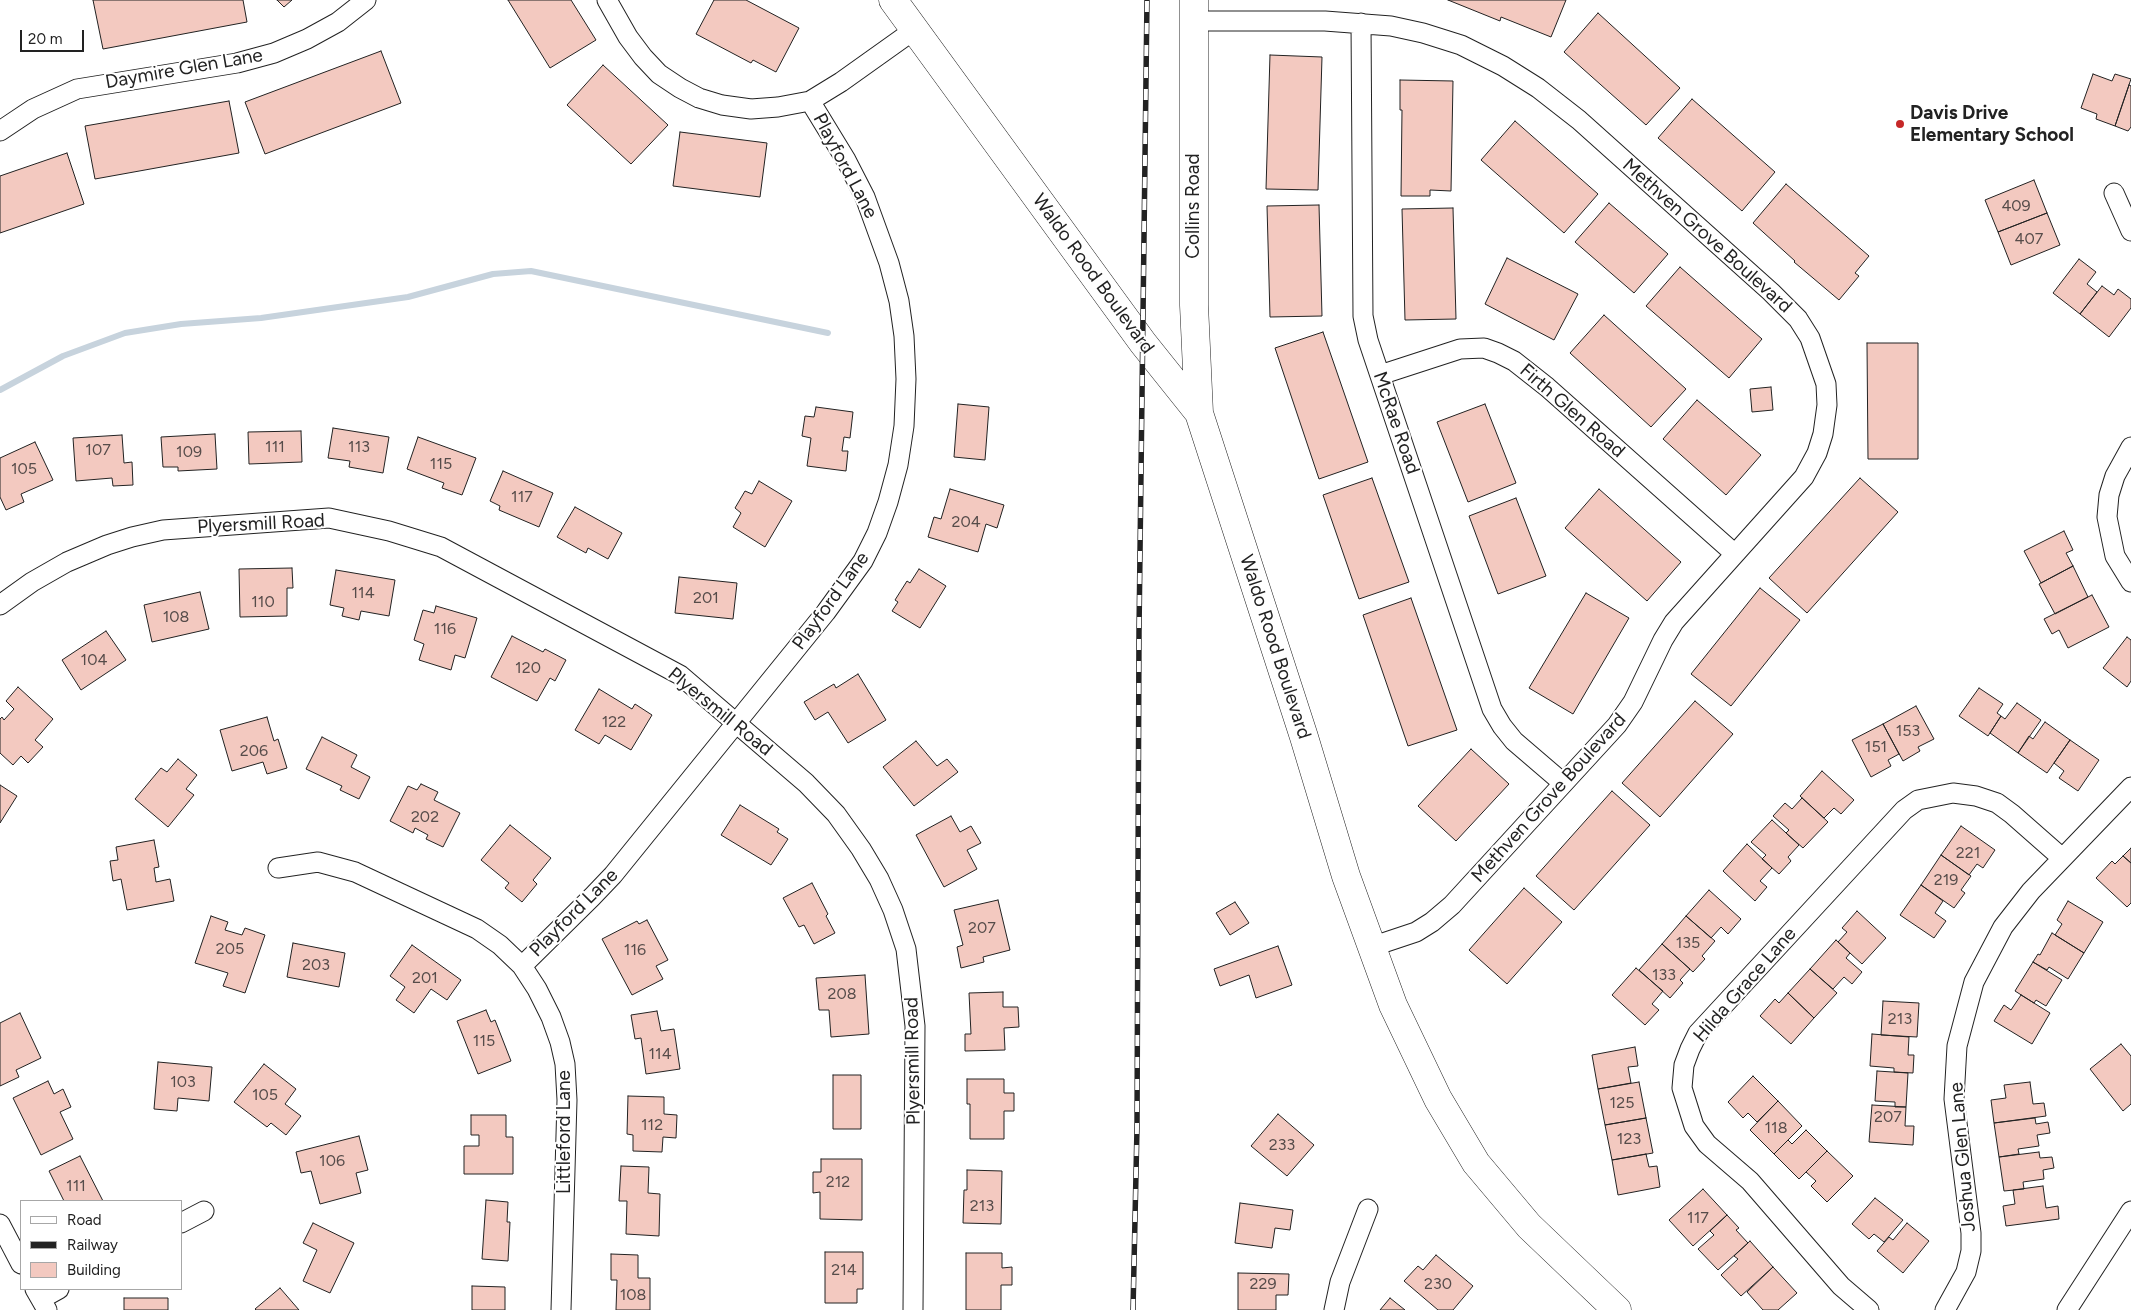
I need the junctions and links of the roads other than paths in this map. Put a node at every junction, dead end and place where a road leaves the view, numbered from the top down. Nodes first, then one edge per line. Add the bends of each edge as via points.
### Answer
1 (366, 0) edge
2 (607, 0) edge
3 (893, 0) edge
4 (1194, 10) edge
5 (1361, 23) junction
6 (914, 30) junction
7 (810, 101) junction
8 (0, 131) edge
9 (2114, 193) dead end
10 (2131, 231) edge
11 (1380, 375) junction
12 (1199, 413) junction
13 (2131, 447) edge
14 (1735, 554) junction
15 (2131, 582) edge
16 (0, 605) edge
17 (735, 722) junction
18 (1563, 783) junction
19 (2131, 787) edge
20 (2062, 858) junction
21 (278, 868) dead end
22 (1372, 947) junction
23 (522, 966) junction
24 (1368, 1209) dead end
25 (204, 1211) dead end
26 (2131, 1211) edge
27 (182, 1222) edge
28 (0, 1224) edge
29 (20, 1262) edge
30 (57, 1290) edge
31 (41, 1299) edge
32 (561, 1310) edge
33 (913, 1310) edge
34 (1334, 1310) edge
35 (1616, 1310) edge
36 (1869, 1310) edge
37 (1945, 1310) edge
38 (2068, 1310) edge

1 - 8 street, Daymire Glen Lane via 338,22 274,53 77,88 33,108
2 - 7 street via 643,57 660,74 700,98 750,109
3 - 6 street, Waldo Rood Boulevard
4 - 5 street, Methven Grove Boulevard
4 - 12 street, Collins Road via 1194,305
5 - 11 street, McRae Road via 1363,316
5 - 14 street, Methven Grove Boulevard via 1423,32 1461,45 1538,88 1579,120 1798,320 1810,338 1826,384 1823,434 1804,477
6 - 7 street
6 - 12 street, Waldo Rood Boulevard via 1142,343
7 - 17 street, Playford Lane via 865,197 889,262 904,336 904,426 888,502 863,561
9 - 10 street
11 - 14 street, Firth Glen Road via 1460,349 1484,348 1514,361
11 - 18 street, McRae Road via 1492,709 1514,741
12 - 22 street, Waldo Rood Boulevard via 1346,876
13 - 15 street via 2115,476 2107,517 2115,556
14 - 18 street, Methven Grove Boulevard via 1674,622 1633,702 1617,725
16 - 17 street, Plyersmill Road via 67,562 132,537 163,530 329,518 441,546 680,675
17 - 23 street, Playford Lane via 612,875
17 - 33 street, Plyersmill Road via 806,783 836,814 879,878 906,949 916,1026
18 - 22 street, Methven Grove Boulevard via 1446,911 1416,932
19 - 20 street, Joshua Glen Lane
20 - 36 street, Hilda Grace Lane via 1997,803 1953,793 1918,800 1904,810 1698,1033 1690,1049 1684,1065 1682,1088 1694,1126 1707,1144 1750,1181 1841,1286
20 - 37 street, Joshua Glen Lane via 2030,891 2003,927 1974,982 1965,1015 1957,1046 1954,1099 1971,1232 1970,1251 1966,1272
21 - 23 street, Littleford Lane via 318,862 355,872 477,929
22 - 35 street, Waldo Rood Boulevard via 1393,1005 1438,1099 1476,1162 1529,1226
23 - 32 street, Littleford Lane via 551,1016 565,1064 567,1100
24 - 34 street via 1340,1282
25 - 27 street
26 - 38 street
28 - 29 street
30 - 31 street

